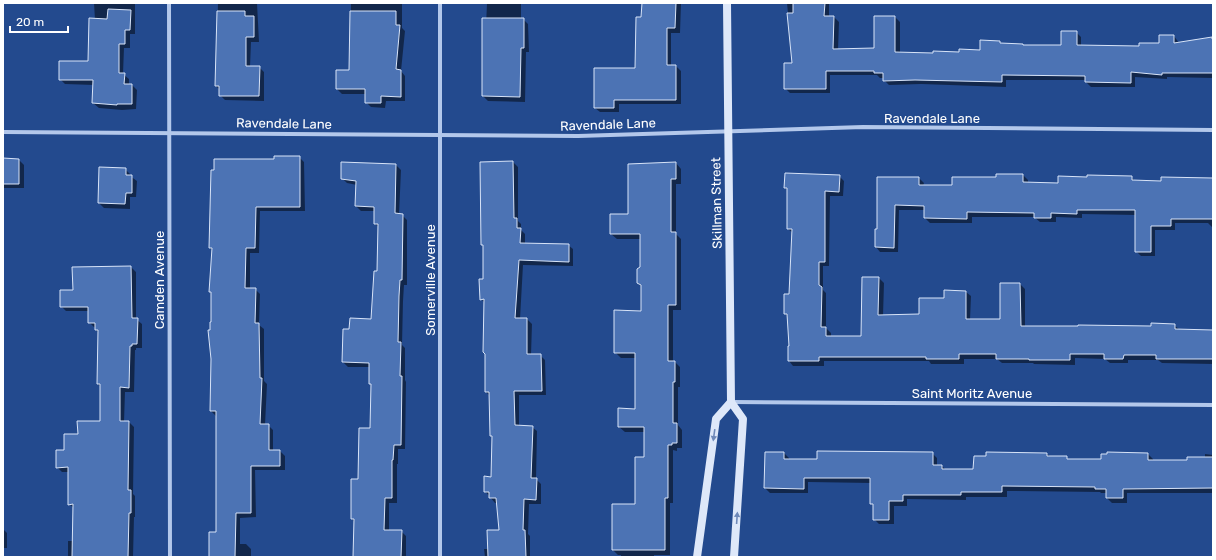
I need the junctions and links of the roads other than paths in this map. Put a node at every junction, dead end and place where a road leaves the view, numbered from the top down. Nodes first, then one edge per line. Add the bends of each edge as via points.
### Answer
1 (169, 3) edge
2 (440, 3) edge
3 (727, 3) edge
4 (1213, 130) edge
5 (727, 131) junction
6 (3, 132) edge
7 (169, 132) junction
8 (440, 135) junction
9 (731, 402) junction
10 (1213, 404) edge
11 (170, 557) edge
12 (440, 557) edge
13 (697, 557) edge
14 (734, 557) edge

1 - 7 street, Camden Avenue
2 - 8 street, Somerville Avenue
3 - 5 main road, Skillman Street
4 - 5 street, Ravendale Lane via 863,127
5 - 8 street, Ravendale Lane via 578,136
5 - 9 main road, Skillman Street
6 - 7 street, Ravendale Lane
7 - 8 street, Ravendale Lane
7 - 11 street, Camden Avenue
8 - 12 street, Somerville Avenue
9 - 10 street, Saint Moritz Avenue
9 -> 13 main road via 716,419
14 -> 9 main road via 743,419

